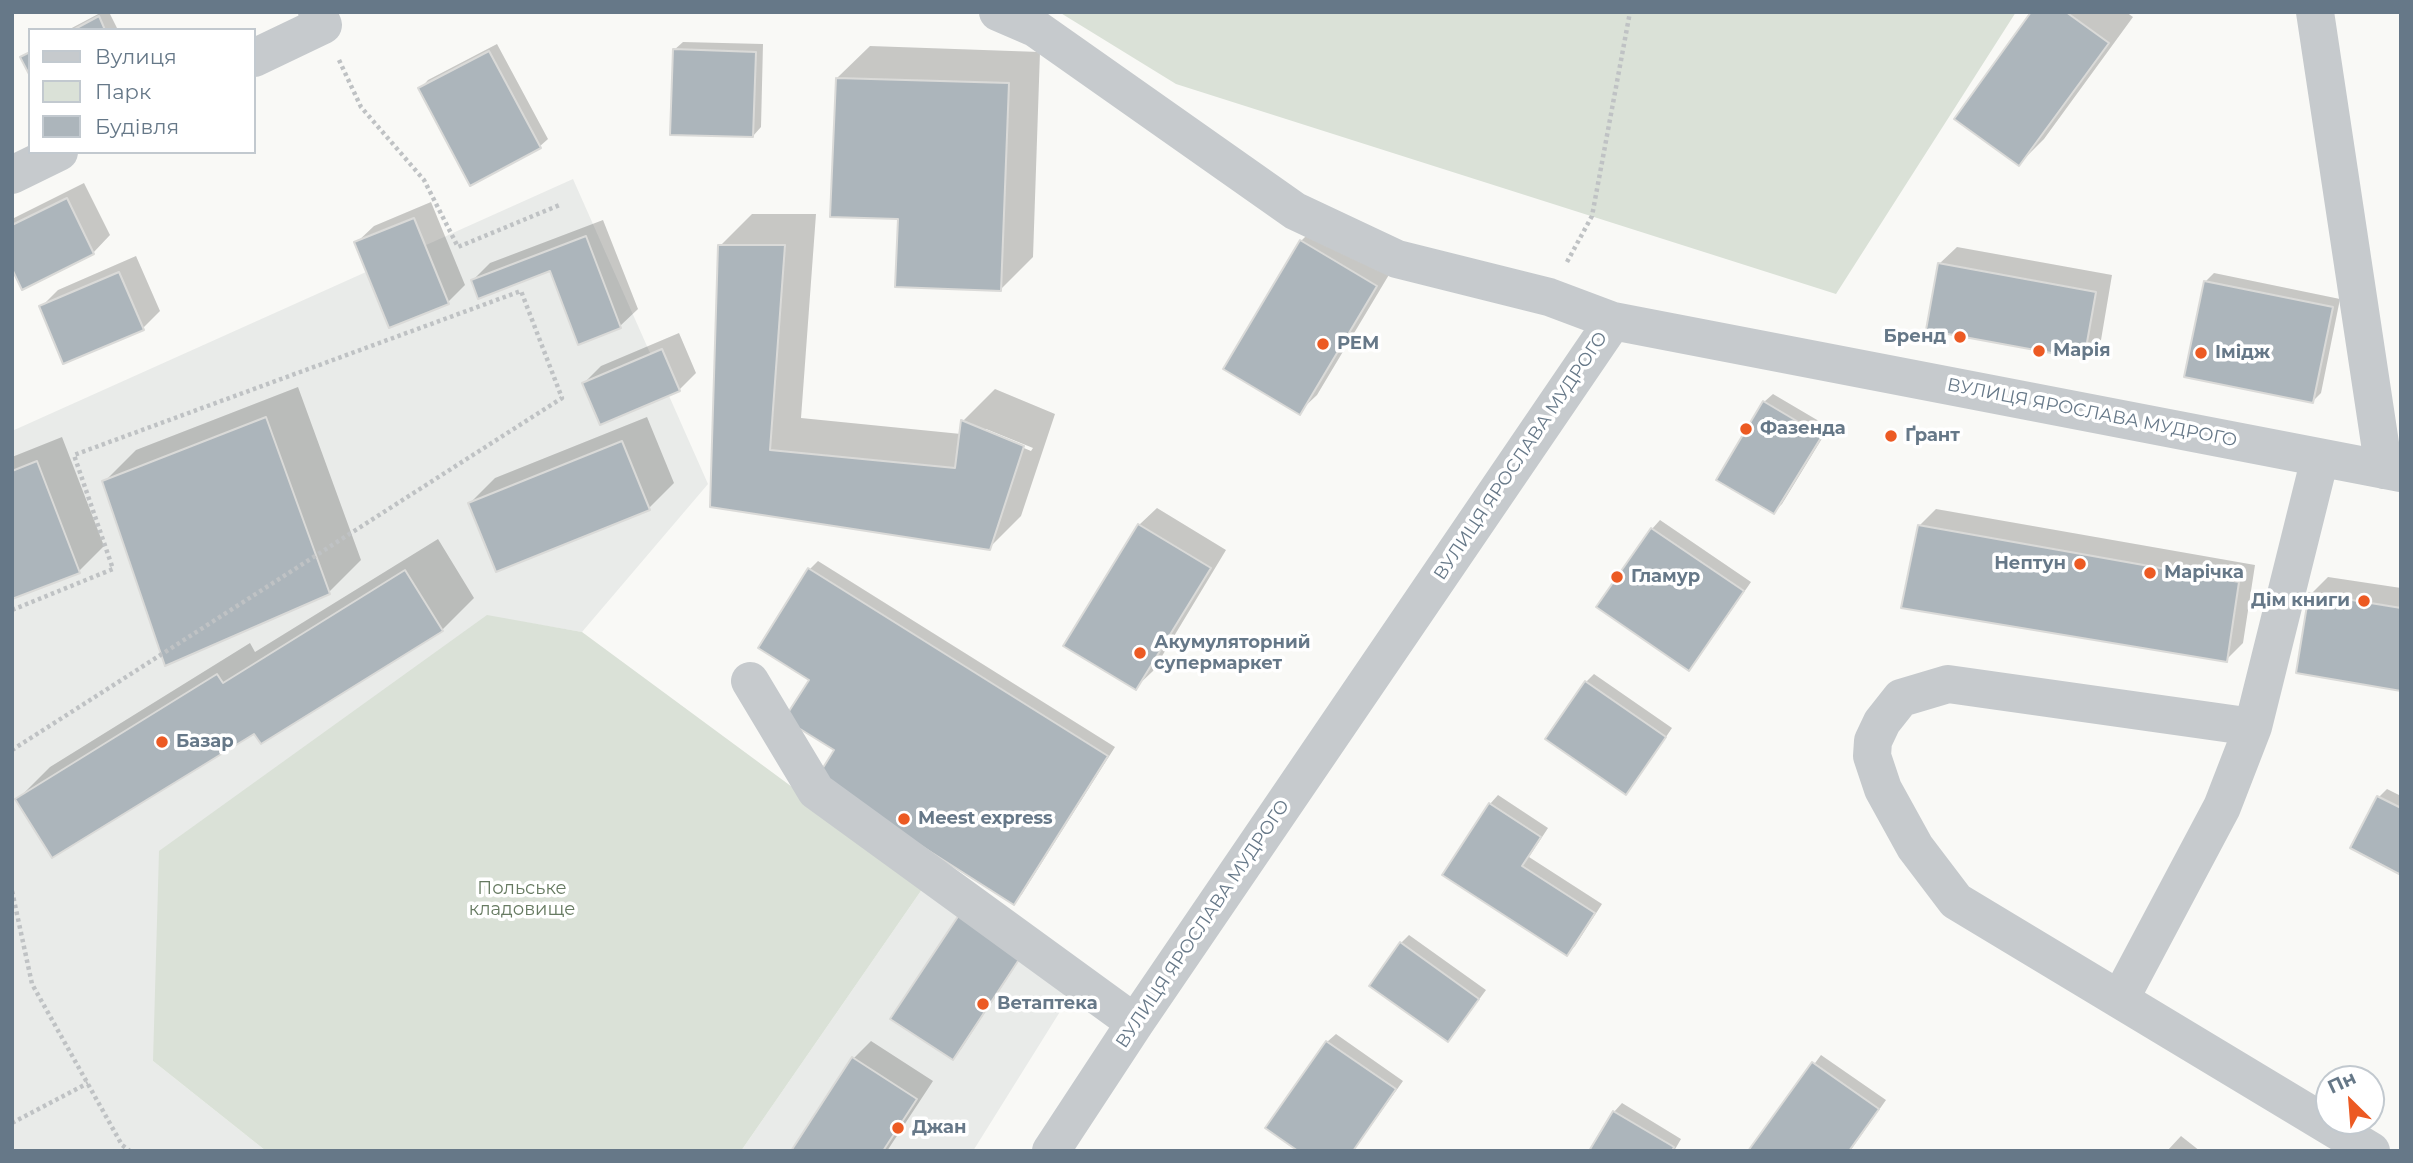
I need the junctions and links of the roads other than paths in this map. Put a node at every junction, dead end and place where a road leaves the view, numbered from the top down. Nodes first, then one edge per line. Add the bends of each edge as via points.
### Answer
1 (998, 12) edge
2 (2315, 12) edge
3 (320, 18) edge
4 (256, 57) edge
5 (55, 154) edge
6 (12, 175) edge
7 (1613, 321) junction
8 (2320, 457) junction
9 (2392, 471) edge
10 (750, 681) dead end
11 (2253, 727) junction
12 (2120, 999) junction
13 (1135, 1023) junction
14 (1051, 1151) edge
15 (2371, 1151) edge

1 - 7 street via 1035,28 1295,211 1397,259 1549,297
2 - 9 street
3 - 4 street
5 - 6 street
7 - 8 street, ВУЛИЦЯ ЯРОСЛАВА МУДРОГО
7 - 13 street, ВУЛИЦЯ ЯРОСЛАВА МУДРОГО
8 - 9 street, ВУЛИЦЯ ЯРОСЛАВА МУДРОГО
8 - 11 street
10 - 13 street via 816,791
11 - 12 street via 2222,807
11 - 12 street via 1948,684 1901,698 1882,722 1872,756 1883,789 1915,847 1956,901
12 - 15 street
13 - 14 street, ВУЛИЦЯ ЯРОСЛАВА МУДРОГО

